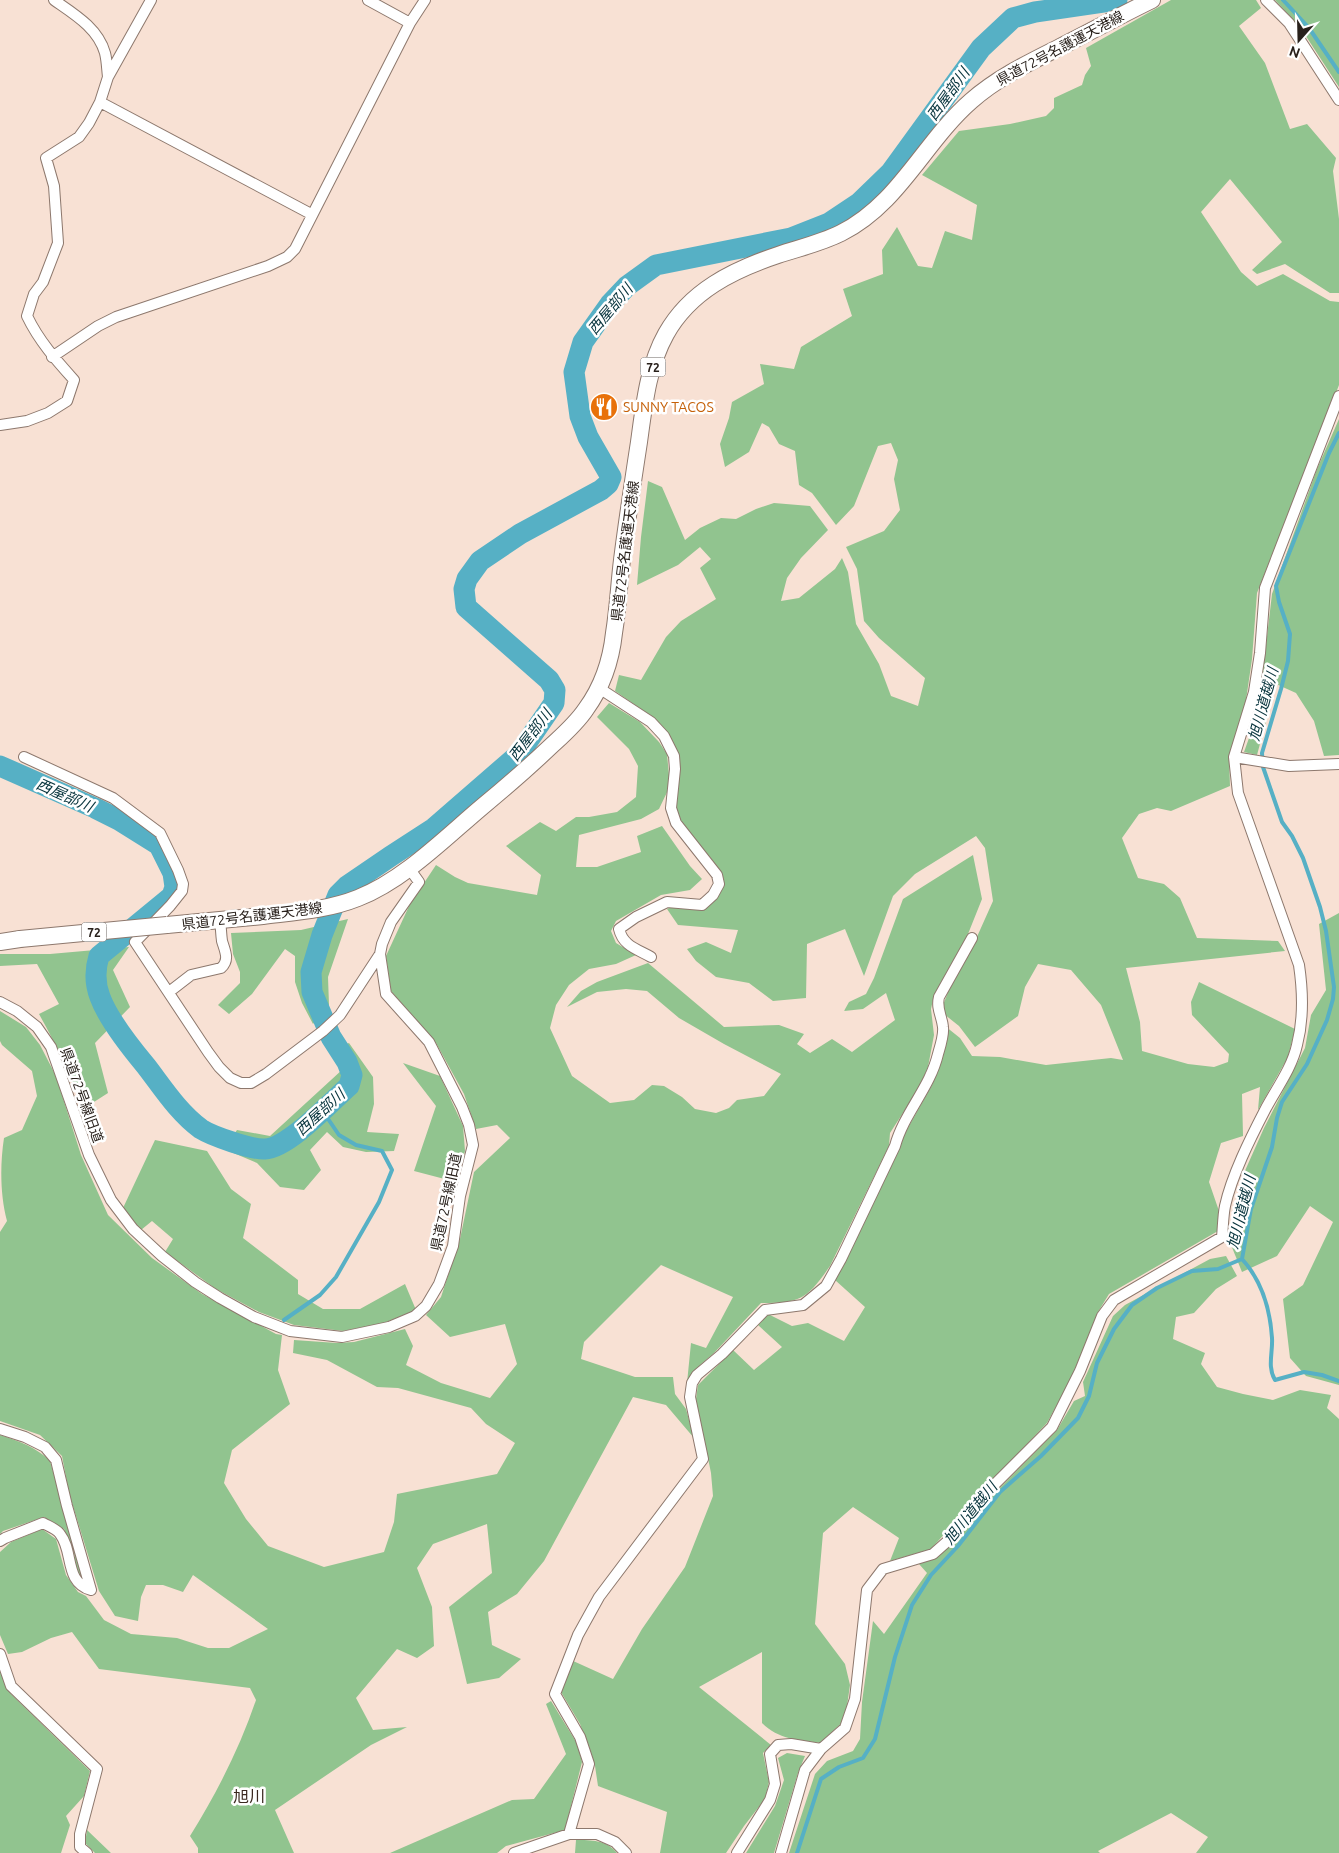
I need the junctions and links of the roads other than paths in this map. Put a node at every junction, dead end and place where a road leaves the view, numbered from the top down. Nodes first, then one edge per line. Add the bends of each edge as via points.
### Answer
1 (54, 0) edge
2 (151, 0) edge
3 (368, 0) edge
4 (425, 0) edge
5 (1152, 0) edge
6 (1266, 0) edge
7 (410, 22) junction
8 (108, 77) junction
9 (1339, 100) edge
10 (100, 102) junction
11 (311, 214) junction
12 (52, 357) junction
13 (1339, 396) edge
14 (0, 424) edge
15 (599, 688) junction
16 (24, 757) dead end
17 (1234, 757) junction
18 (1339, 764) edge
19 (409, 868) junction
20 (220, 920) junction
21 (972, 938) dead end
22 (0, 942) edge
23 (380, 954) junction
24 (651, 957) dead end
25 (169, 992) junction
26 (0, 1002) edge
27 (0, 1429) edge
28 (0, 1541) edge
29 (0, 1654) edge
30 (821, 1750) junction
31 (569, 1834) junction
32 (87, 1853) edge
33 (514, 1853) edge
34 (626, 1853) edge
35 (737, 1853) edge
36 (781, 1853) edge

1 - 8 street via 86,23 98,38 105,53
2 - 8 street
3 - 7 street
4 - 7 street
5 - 15 main road, 県道72号名護運天港線 / 72 via 999,78 951,121 894,192 858,223 832,237 721,279 680,312 665,335 650,377 614,635
6 - 9 street via 1289,23
7 - 11 street
8 - 10 street
10 - 11 street
10 - 12 street via 79,137 46,158 54,186 58,243 27,316
11 - 12 street via 295,249 287,257 116,317
12 - 14 street via 74,380 67,401 27,421
13 - 17 street via 1265,588 1254,692
15 - 19 main road, 県道72号名護運天港線 / 72 via 577,722 524,772
15 - 24 street via 651,722 664,736 674,756 671,808 676,823 708,863 719,884 702,905 667,902 636,917 619,930 621,938
16 - 25 street via 113,798 160,833 183,884 182,891 135,942
17 - 18 street via 1289,766
17 - 30 street via 1238,793 1299,965 1302,1018 1297,1047 1242,1158 1225,1206 1222,1237 1114,1300 1102,1316 1080,1371 1052,1426 933,1554 883,1569 867,1590 855,1700 845,1728
19 - 20 main road, 県道72号名護運天港線 / 72 via 347,902 304,911
19 - 23 street, 県道72号線旧道 via 419,882 391,922
20 - 22 main road, 県道72号名護運天港線 / 72, bridge
20 - 25 street via 226,953 224,966 191,975
21 - 31 street via 939,997 937,1006 943,1028 938,1055 926,1086 898,1132 895,1146 826,1286 803,1305 765,1310 697,1375 690,1397 704,1459 599,1597 578,1635 555,1694 580,1737 589,1764
23 - 25 street via 340,1015 251,1083 230,1078 219,1068
23 - 26 street, 県道72号線旧道 via 386,994 429,1042 466,1116 473,1145 460,1196 453,1246 439,1284 426,1306 414,1316 389,1327 342,1337 290,1331 254,1317 195,1282 133,1229 110,1200 89,1154 51,1047 37,1027
27 - 28 street via 45,1447 56,1460 91,1590 84,1588 73,1576 60,1533 43,1523
29 - 32 street via 11,1686 97,1769 80,1834 80,1847
30 - 35 street via 778,1745 770,1754 775,1784 770,1800
30 - 36 street via 805,1770
31 - 33 street
31 - 34 street via 597,1834 615,1842

